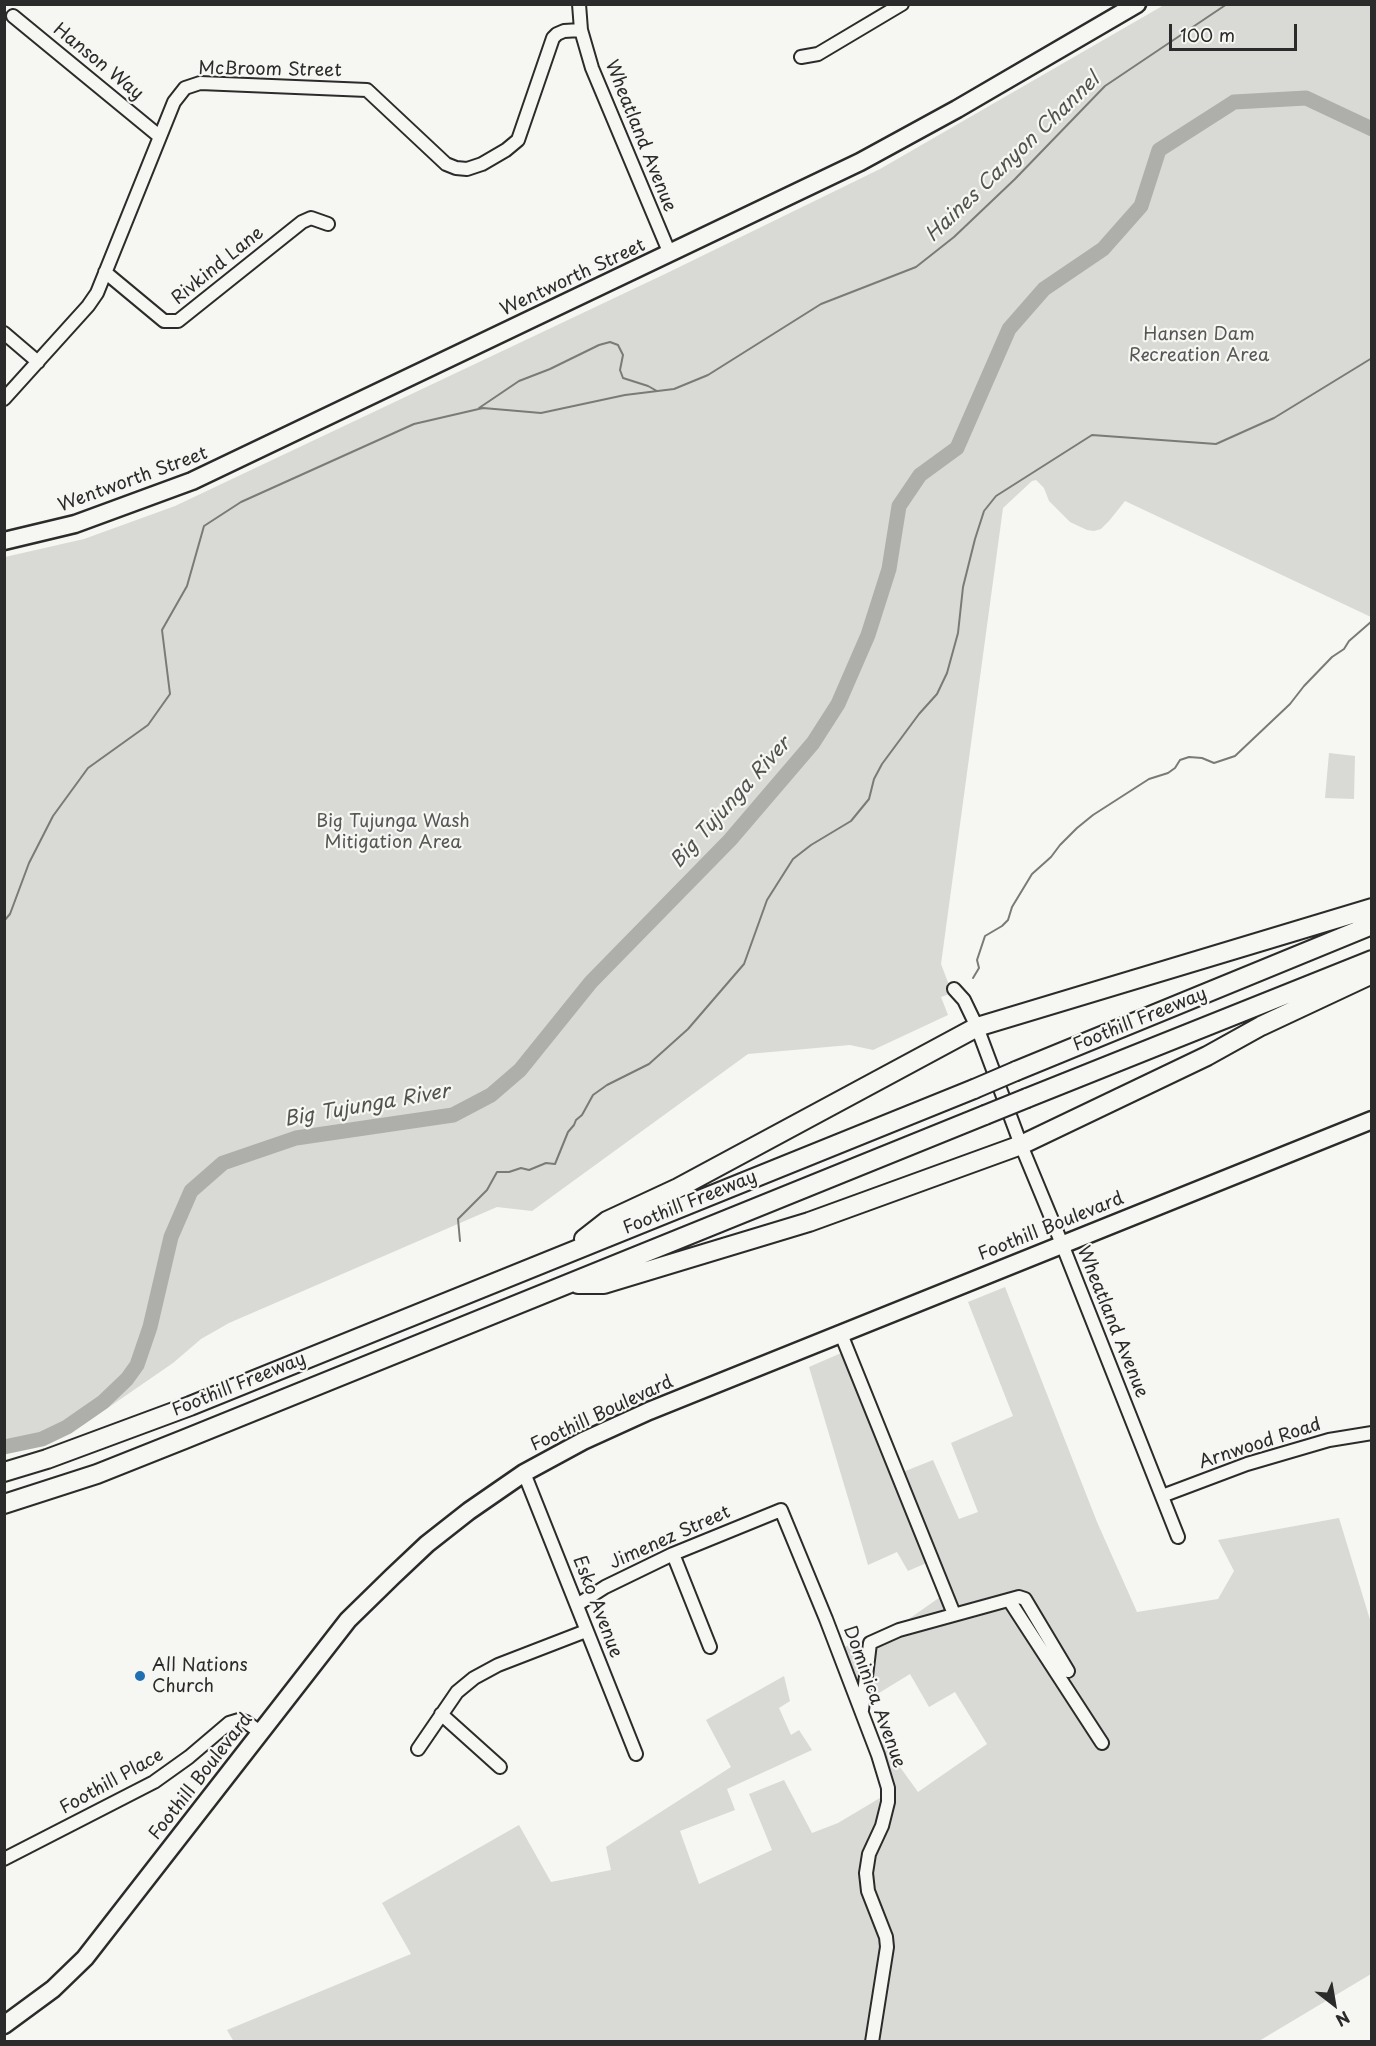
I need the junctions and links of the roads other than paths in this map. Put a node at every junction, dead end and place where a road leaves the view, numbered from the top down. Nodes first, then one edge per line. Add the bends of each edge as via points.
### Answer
1 (579, 4) edge
2 (902, 4) edge
3 (1137, 4) edge
4 (13, 16) dead end
5 (581, 30) junction
6 (801, 57) dead end
7 (159, 136) junction
8 (328, 224) dead end
9 (670, 254) junction
10 (105, 273) junction
11 (4, 333) edge
12 (38, 362) junction
13 (4, 399) edge
14 (4, 541) edge
15 (1371, 908) edge
16 (1371, 925) edge
17 (1371, 960) edge
18 (1371, 974) edge
19 (954, 989) dead end
20 (977, 1027) junction
21 (1371, 1120) edge
22 (1021, 1145) junction
23 (1062, 1244) junction
24 (566, 1253) junction
25 (570, 1284) junction
26 (841, 1334) junction
27 (1371, 1433) edge
28 (4, 1472) edge
29 (524, 1473) junction
30 (1162, 1496) junction
31 (4, 1504) edge
32 (780, 1510) joint
33 (1178, 1537) dead end
34 (673, 1554) junction
35 (1009, 1600) junction
36 (577, 1605) junction
37 (954, 1614) junction
38 (586, 1631) junction
39 (710, 1647) dead end
40 (1068, 1671) dead end
41 (861, 1712) junction
42 (441, 1714) junction
43 (260, 1732) junction
44 (1102, 1743) dead end
45 (418, 1749) dead end
46 (636, 1754) dead end
47 (500, 1767) dead end
48 (4, 1859) edge
49 (4, 2025) edge
50 (872, 2042) edge

1 - 5 street
2 - 6 street via 818,54
3 - 9 main road, Wentworth Street via 860,162
4 - 7 street, Hanson Way
5 - 7 street, McBroom Street via 564,31 553,38 518,140 482,164 467,169 446,164 367,90 195,84 178,94
5 - 9 street, Wheatland Avenue via 591,68
7 - 10 street, McBroom Street
8 - 10 street, Rivkind Lane via 311,218 302,222 178,321 164,321
9 - 14 main road, Wentworth Street via 192,481 75,524
10 - 12 street, McBroom Street via 88,306
11 - 12 street
12 - 13 street, McBroom Street
15 - 20 highway
16 - 24 highway, Foothill Freeway, bridge
17 - 25 highway, Foothill Freeway, bridge
18 - 22 highway
19 - 20 street, Wheatland Avenue
20 - 22 street, Wheatland Avenue
20 - 24 highway via 678,1188 607,1221
21 - 23 main road, Foothill Boulevard
22 - 23 street, Wheatland Avenue
22 - 25 highway via 809,1222 604,1284
23 - 26 main road, Foothill Boulevard
23 - 30 street, Wheatland Avenue
24 - 28 highway, Foothill Freeway via 190,1406
25 - 31 highway, Foothill Freeway via 137,1458
26 - 29 main road, Foothill Boulevard via 649,1410
26 - 37 street
27 - 30 street, Arnwood Road via 1329,1440 1268,1458
29 - 36 street, Esko Avenue
29 - 43 main road, Foothill Boulevard via 462,1516 392,1576 348,1620
30 - 33 street, Wheatland Avenue
32 - 34 street, Jimenez Street
32 - 41 street, Dominica Avenue
34 - 36 street, Jimenez Street
34 - 39 street
35 - 37 street
35 - 40 street via 1025,1599
35 - 44 street
36 - 38 street, Esko Avenue
37 - 41 street via 870,1643
38 - 42 street via 485,1671 457,1692
38 - 46 street, Esko Avenue
41 - 50 street, Dominica Avenue via 888,1788 882,1826 869,1854 866,1873 887,1947
42 - 45 street
42 - 47 street
43 - 48 street, Foothill Place via 239,1720 229,1724 154,1782
43 - 49 main road, Foothill Boulevard via 86,1958 53,1989

